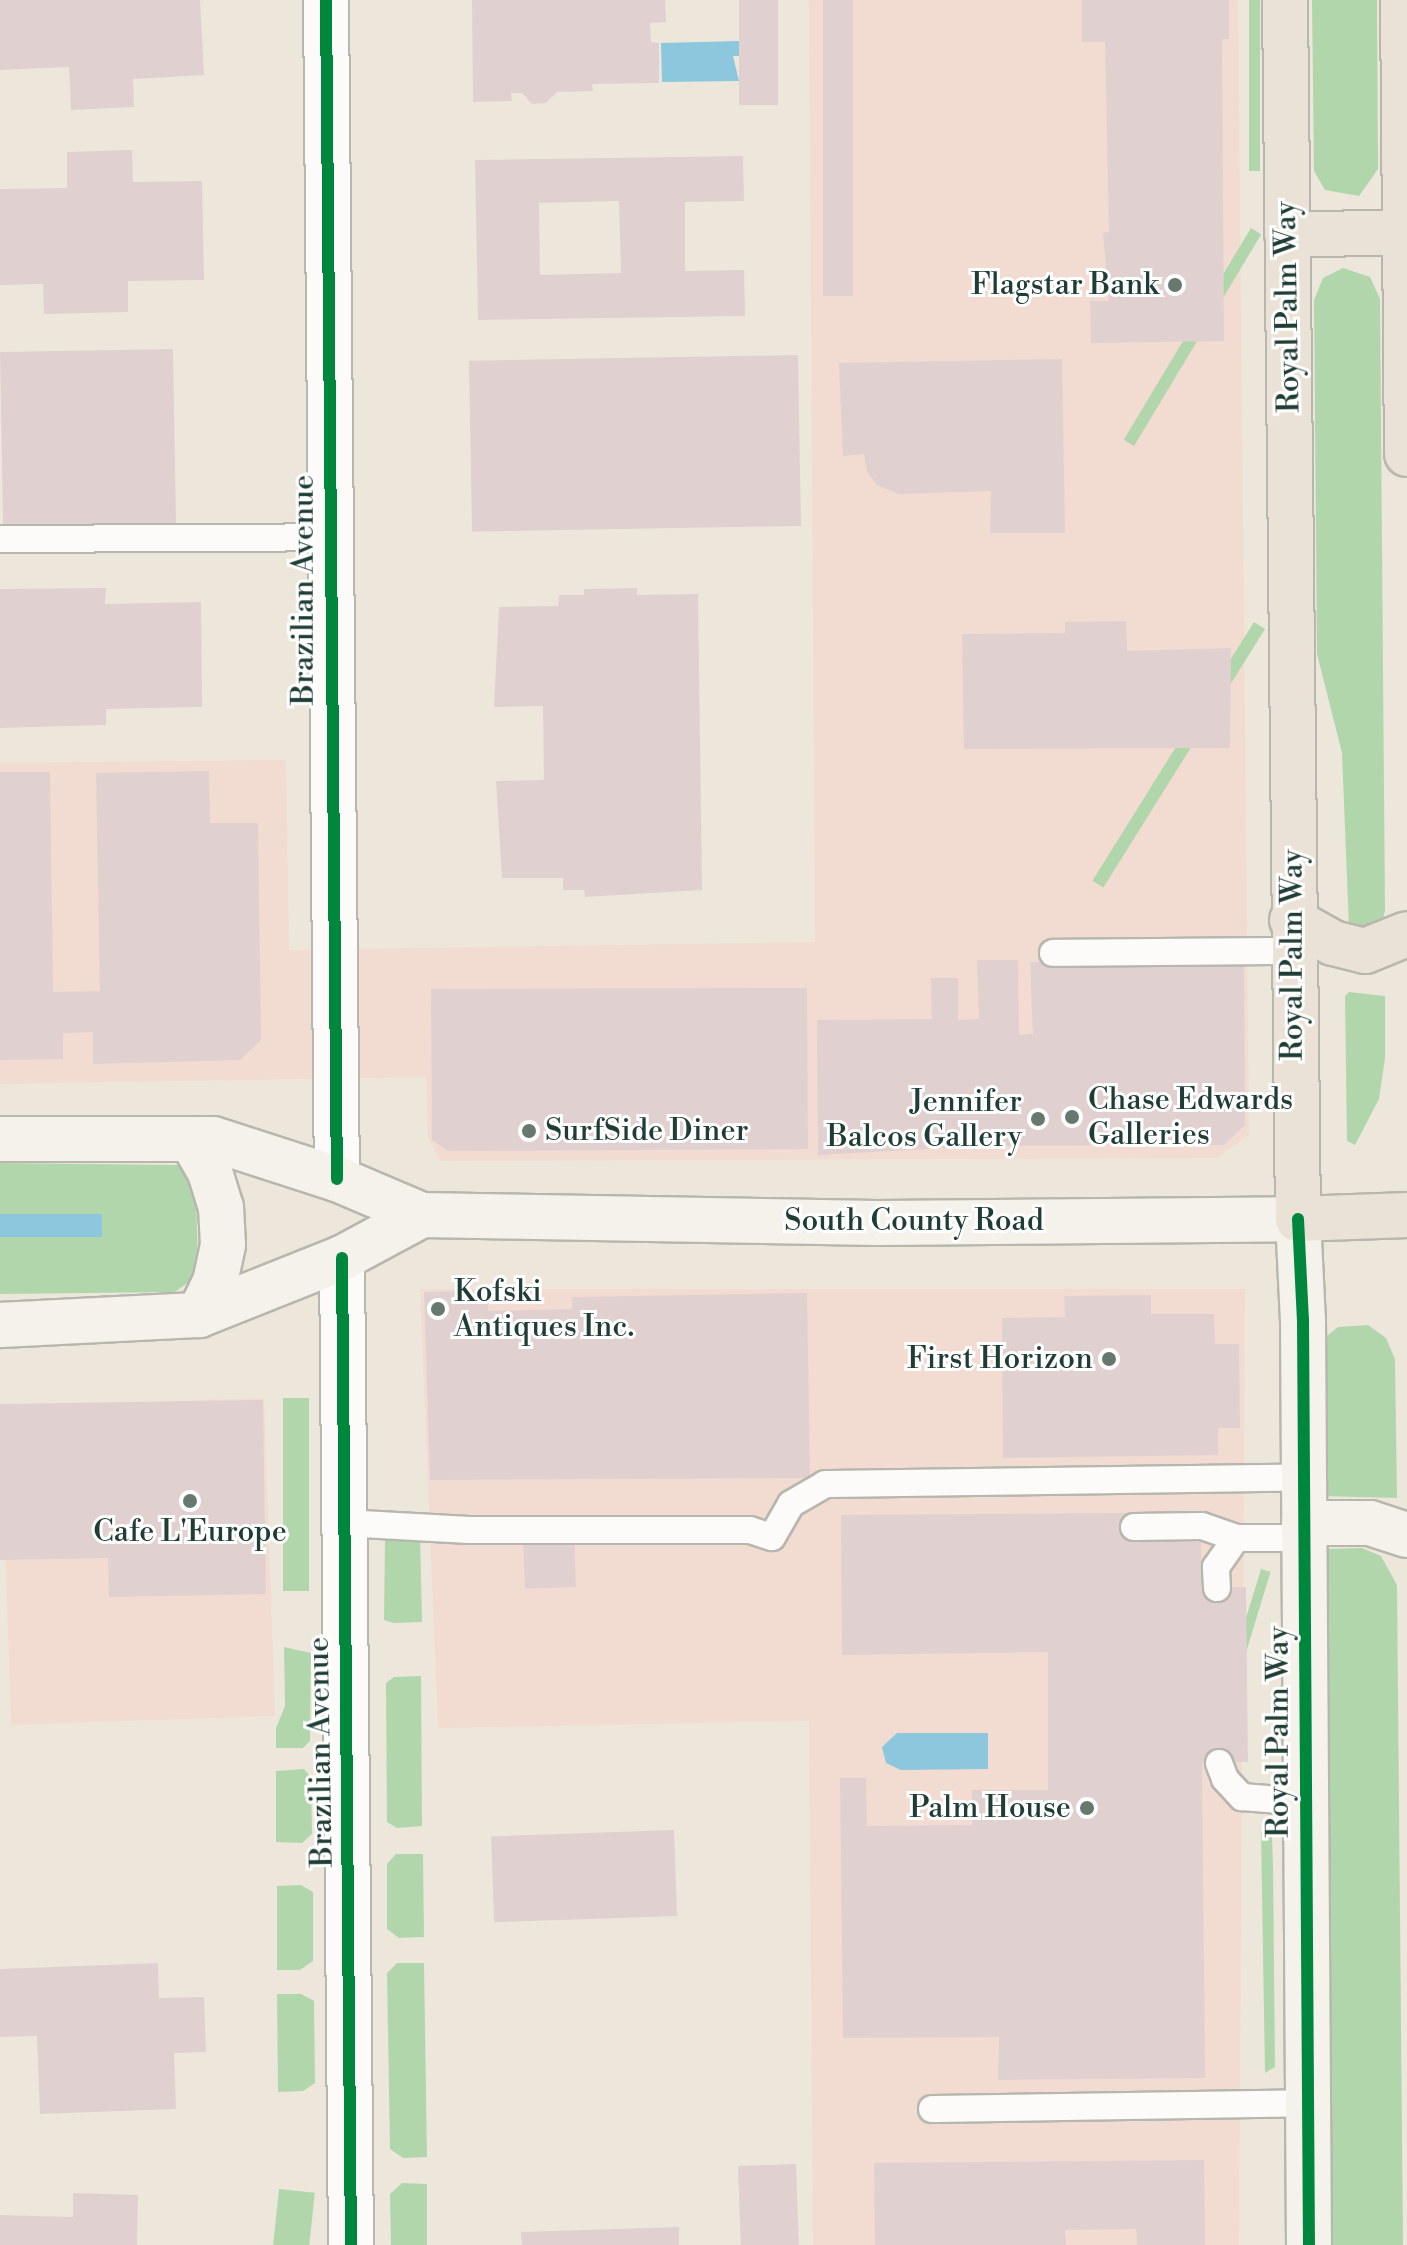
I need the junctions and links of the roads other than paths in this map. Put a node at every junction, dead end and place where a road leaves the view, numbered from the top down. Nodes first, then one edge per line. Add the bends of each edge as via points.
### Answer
1 (326, 0) edge
2 (1285, 0) edge
3 (1403, 0) edge
4 (1405, 233) junction
5 (1287, 234) junction
6 (1407, 454) edge
7 (329, 537) junction
8 (0, 539) edge
9 (1407, 934) edge
10 (1292, 936) junction
11 (1053, 953) dead end
12 (0, 1139) edge
13 (191, 1139) junction
14 (337, 1179) junction
15 (422, 1215) junction
16 (1407, 1215) edge
17 (1298, 1219) junction
18 (342, 1258) junction
19 (199, 1315) junction
20 (0, 1325) edge
21 (1304, 1477) junction
22 (344, 1523) junction
23 (1134, 1527) dead end
24 (1304, 1530) junction
25 (1407, 1535) edge
26 (1236, 1538) junction
27 (1217, 1588) dead end
28 (1219, 1763) dead end
29 (1306, 1802) junction
30 (1308, 2103) junction
31 (932, 2109) dead end
32 (351, 2245) edge
33 (1309, 2245) edge

1 - 7 street, Brazilian Avenue
2 - 5 main road, Royal Palm Way
3 - 4 main road
4 - 5 main road
4 - 6 main road
5 - 10 main road, Royal Palm Way
7 - 8 lane
7 - 14 street, Brazilian Avenue
9 - 10 main road via 1380,949 1352,950
10 - 11 lane
10 - 17 main road, Royal Palm Way
12 - 13 main road, South County Road
13 - 14 main road, South County Road via 213,1139
13 - 19 main road via 214,1184 223,1245 215,1282
14 - 15 main road, South County Road
15 - 17 main road, South County Road via 877,1223
15 - 18 main road, South County Road
16 - 17 main road, South County Road
17 - 21 main road, Royal Palm Way
18 - 19 main road, South County Road
18 - 22 street, Brazilian Avenue
19 - 20 main road, South County Road
21 - 22 lane via 825,1484 791,1504 772,1537 750,1530 469,1530
21 - 24 main road, Royal Palm Way
22 - 32 street, Brazilian Avenue
23 - 26 lane via 1202,1526
24 - 25 main road via 1370,1523
24 - 26 lane
24 - 29 main road, Royal Palm Way
26 - 27 lane via 1216,1567
28 - 29 lane via 1242,1797
29 - 30 main road, Royal Palm Way
30 - 31 lane
30 - 33 main road, Royal Palm Way

